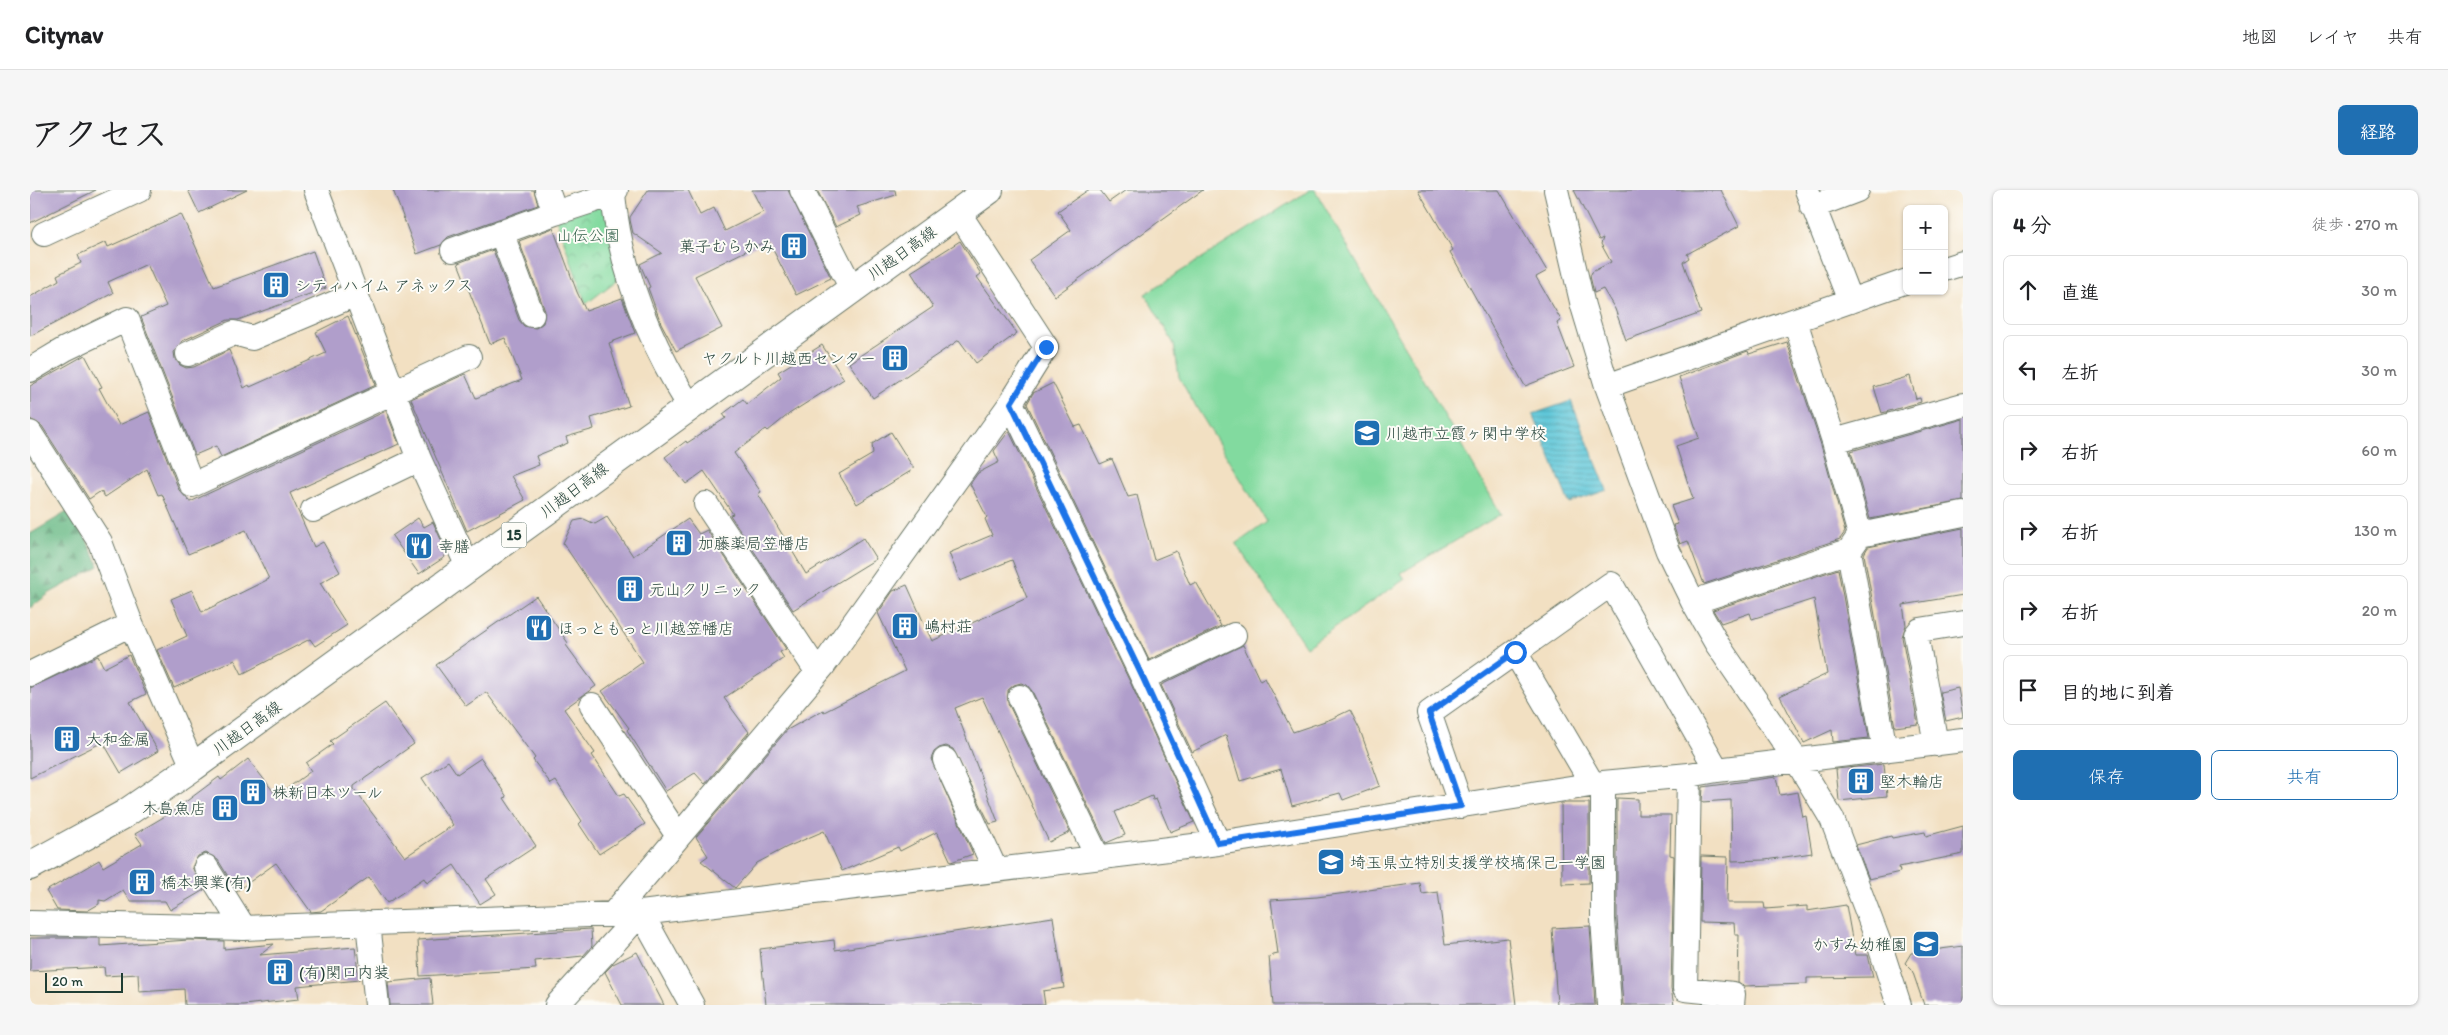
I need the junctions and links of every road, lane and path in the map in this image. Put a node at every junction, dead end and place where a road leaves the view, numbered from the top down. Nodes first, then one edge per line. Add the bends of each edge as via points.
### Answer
1 (139, 190) edge
2 (316, 190) edge
3 (547, 190) edge
4 (802, 190) edge
5 (989, 190) edge
6 (1556, 190) edge
7 (1857, 190) edge
8 (614, 192) edge
9 (1810, 198) edge
10 (962, 203) edge
11 (555, 213) junction
12 (501, 232) junction
13 (44, 234) dead end
14 (454, 250) dead end
15 (1963, 263) edge
16 (1948, 268) edge
17 (1903, 283) edge
18 (852, 289) junction
19 (356, 294) junction
20 (1850, 300) junction
21 (532, 315) dead end
22 (1795, 321) junction
23 (188, 354) dead end
24 (469, 356) dead end
25 (30, 370) edge
26 (1607, 386) junction
27 (393, 393) junction
28 (1011, 403) junction
29 (689, 405) junction
30 (1963, 405) edge
31 (30, 433) edge
32 (1834, 441) junction
33 (420, 459) junction
34 (706, 504) dead end
35 (313, 510) dead end
36 (1963, 514) edge
37 (1855, 543) junction
38 (468, 569) junction
39 (1692, 602) junction
40 (1963, 623) edge
41 (131, 624) junction
42 (1234, 635) dead end
43 (1515, 652) junction
44 (817, 671) junction
45 (30, 674) edge
46 (1143, 678) junction
47 (1020, 698) dead end
48 (592, 705) dead end
49 (1963, 740) edge
50 (1936, 744) junction
51 (1885, 750) junction
52 (945, 760) dead end
53 (1797, 761) junction
54 (193, 767) junction
55 (1717, 770) junction
56 (1689, 776) junction
57 (1598, 784) junction
58 (1461, 806) junction
59 (678, 836) junction
60 (1218, 843) junction
61 (1097, 856) junction
62 (30, 866) edge
63 (206, 867) dead end
64 (995, 869) junction
65 (641, 913) junction
66 (613, 914) junction
67 (30, 922) edge
68 (368, 923) junction
69 (244, 928) junction
70 (377, 1005) edge
71 (557, 1005) edge
72 (692, 1005) edge
73 (1609, 1005) edge
74 (1732, 1005) edge
75 (1899, 1005) edge

1 - 13 street
2 - 19 street
3 - 11 street
4 - 18 street
5 - 10 main road, 川越日高線 / 15
6 - 26 street via 1583,306
7 - 9 street
8 - 11 street
8 - 29 street via 618,238 628,277 643,316
9 - 20 street
10 - 18 main road, 川越日高線 / 15
10 - 28 street via 1046,347
11 - 12 street
12 - 14 street
12 - 21 street
15 - 16 street
17 - 20 street
18 - 29 main road, 川越日高線 / 15
19 - 23 street via 252,338 234,333
19 - 27 street
20 - 22 street
22 - 26 street
22 - 32 street
24 - 27 street
25 - 27 street via 127,319 192,485
26 - 39 street via 1665,543
27 - 33 street
28 - 44 street
28 - 46 street
29 - 38 main road, 川越日高線 / 15
30 - 32 street
31 - 41 street via 100,542
32 - 37 street
33 - 35 street
33 - 38 street
34 - 44 street
36 - 37 street
37 - 39 street
37 - 51 street
38 - 54 main road, 川越日高線 / 15
39 - 53 street
40 - 50 street via 1920,630 1916,635
41 - 45 street
41 - 54 street
42 - 46 street
43 - 55 street via 1611,584
43 - 57 street
43 - 58 street via 1429,713
44 - 59 street
46 - 60 street
47 - 61 street
48 - 59 street
49 - 50 street
50 - 51 street
51 - 53 street
52 - 64 street
53 - 55 street
53 - 75 street via 1832,819
54 - 62 main road, 川越日高線 / 15 via 122,815
55 - 56 street
56 - 57 street
56 - 74 street via 1685,989 1733,994
57 - 58 street
57 - 73 street
58 - 60 street
59 - 66 street
60 - 61 street
61 - 64 street
63 - 69 street
64 - 65 street
65 - 66 street
65 - 71 street
65 - 72 street
66 - 68 street
67 - 69 street
68 - 69 street
68 - 70 street

